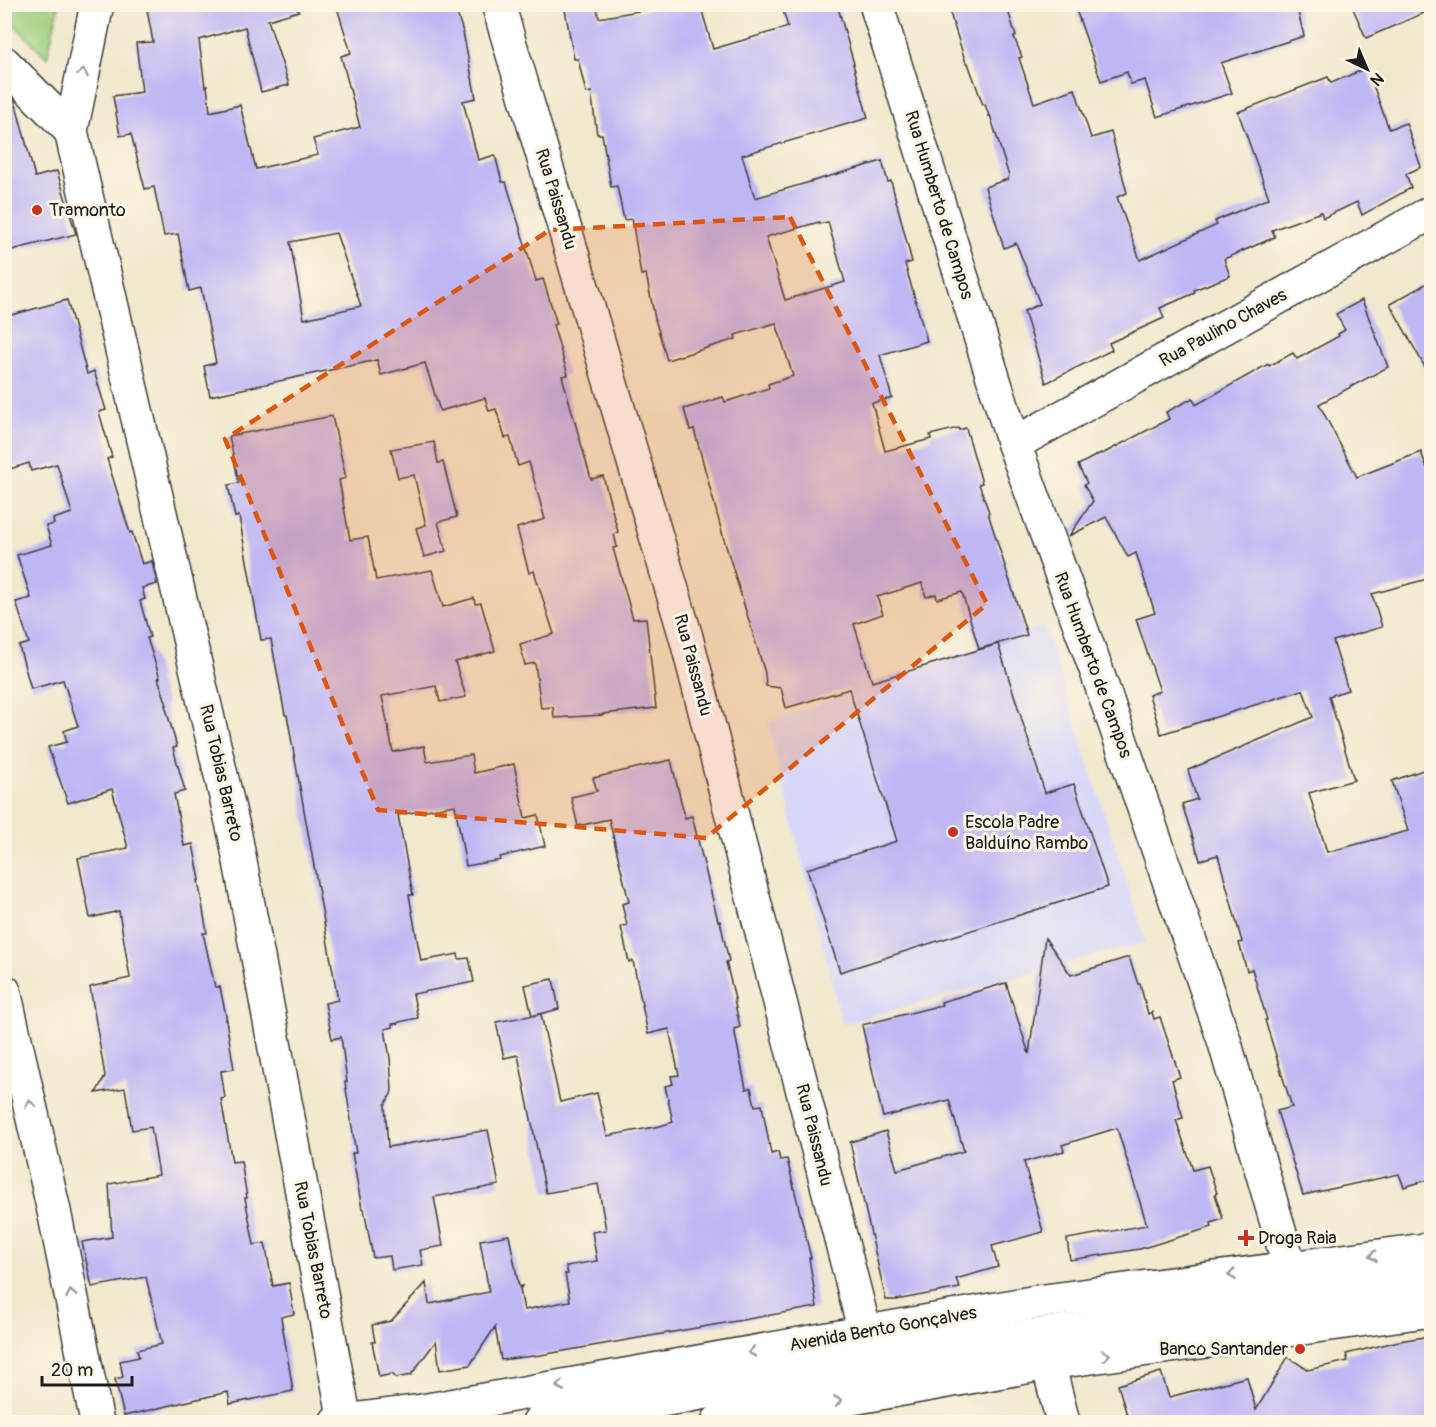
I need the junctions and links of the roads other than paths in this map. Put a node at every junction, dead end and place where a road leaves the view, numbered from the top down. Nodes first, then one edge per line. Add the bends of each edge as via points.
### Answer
1 (97, 4) edge
2 (498, 4) edge
3 (876, 4) edge
4 (4, 63) edge
5 (72, 131) junction
6 (1431, 212) edge
7 (1014, 444) junction
8 (4, 991) edge
9 (1431, 1249) edge
10 (1431, 1278) edge
11 (1294, 1282) junction
12 (1037, 1302) junction
13 (1431, 1310) edge
14 (1307, 1327) junction
15 (865, 1332) junction
16 (948, 1349) junction
17 (1048, 1363) junction
18 (97, 1422) edge
19 (341, 1422) edge
20 (539, 1422) edge
21 (718, 1422) edge
22 (1063, 1422) edge

5 -> 1 street, Rua Tobias Barreto
2 - 15 street, Rua Paissandu via 686,637
3 - 7 street, Rua Humberto de Campos
4 - 5 street
5 - 19 street, Rua Tobias Barreto via 235,835
6 - 7 street, Rua Paulino Chaves
7 - 11 street, Rua Humberto de Campos via 1224,1040
18 -> 8 street
9 -> 11 street, Avenida Bento Gonçalves
10 - 11 street
11 -> 12 street, Avenida Bento Gonçalves
11 - 14 street, Rua Humberto de Campos
11 - 16 street
12 - 15 street, Avenida Bento Gonçalves
12 - 16 street
13 - 14 street
17 -> 14 street
15 -> 19 street, Avenida Bento Gonçalves
16 - 17 street
16 - 20 street
21 -> 17 street
17 - 22 street

